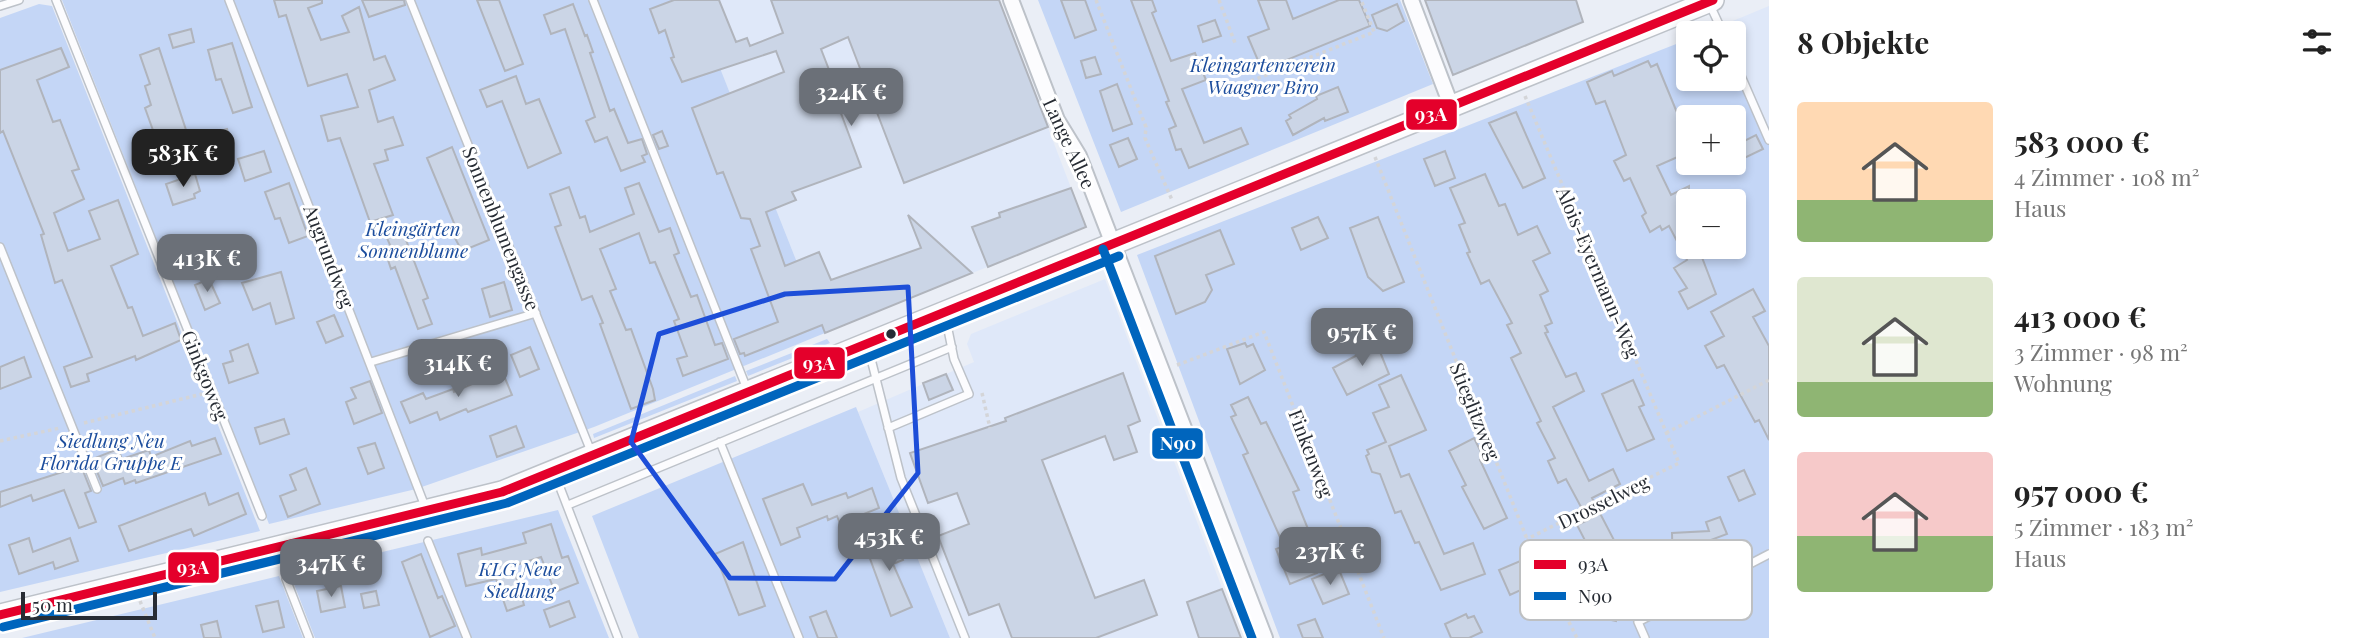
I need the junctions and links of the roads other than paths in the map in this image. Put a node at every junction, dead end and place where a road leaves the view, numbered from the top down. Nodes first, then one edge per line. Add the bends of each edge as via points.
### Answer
1 (19, 0) edge
2 (56, 0) edge
3 (229, 0) edge
4 (410, 0) edge
5 (593, 0) edge
6 (1011, 0) edge
7 (1412, 0) edge
8 (1711, 1) edge
9 (0, 6) edge
10 (1718, 21) edge
11 (1746, 87) edge
12 (1452, 108) junction
13 (1769, 140) edge
14 (1114, 245) junction
15 (0, 247) edge
16 (536, 313) junction
17 (945, 314) junction
18 (867, 345) junction
19 (952, 347) junction
20 (371, 362) junction
21 (875, 379) junction
22 (749, 393) junction
23 (888, 428) junction
24 (720, 442) junction
25 (593, 456) junction
26 (554, 472) junction
27 (96, 489) dead end
28 (568, 505) junction
29 (428, 512) junction
30 (262, 516) dead end
31 (428, 541) dead end
32 (1769, 554) edge
33 (1752, 563) edge
34 (286, 579) dead end
35 (0, 615) edge
36 (1642, 620) edge
37 (309, 638) edge
38 (467, 638) edge
39 (618, 638) edge
40 (799, 638) edge
41 (965, 638) edge
42 (1265, 638) edge
43 (1645, 638) edge

1 - 9 lane
2 - 30 lane, Ginkgoweg
3 - 20 lane, Augrundweg
4 - 16 lane, Sonnenblumengasse
5 - 22 lane
6 - 14 street, Lange Allee
7 - 12 street
8 - 10 lane
8 - 12 street
11 - 13 lane
12 - 14 street
14 - 17 street
14 - 42 street, Lange Allee
15 - 27 lane
16 - 20 lane
16 - 25 lane, Sonnenblumengasse
17 - 18 street
17 - 19 lane
18 - 21 lane
18 - 22 street
19 - 21 lane
19 - 23 lane via 969,394
20 - 29 lane, Augrundweg
21 - 23 lane
21 - 24 lane
22 - 25 street
23 - 41 lane via 901,478
24 - 28 lane
24 - 40 lane
25 - 26 street
26 - 28 lane
26 - 29 street
28 - 39 lane
29 - 35 street
31 - 38 lane
32 - 33 lane
34 - 37 lane
36 - 43 lane via 1638,622

